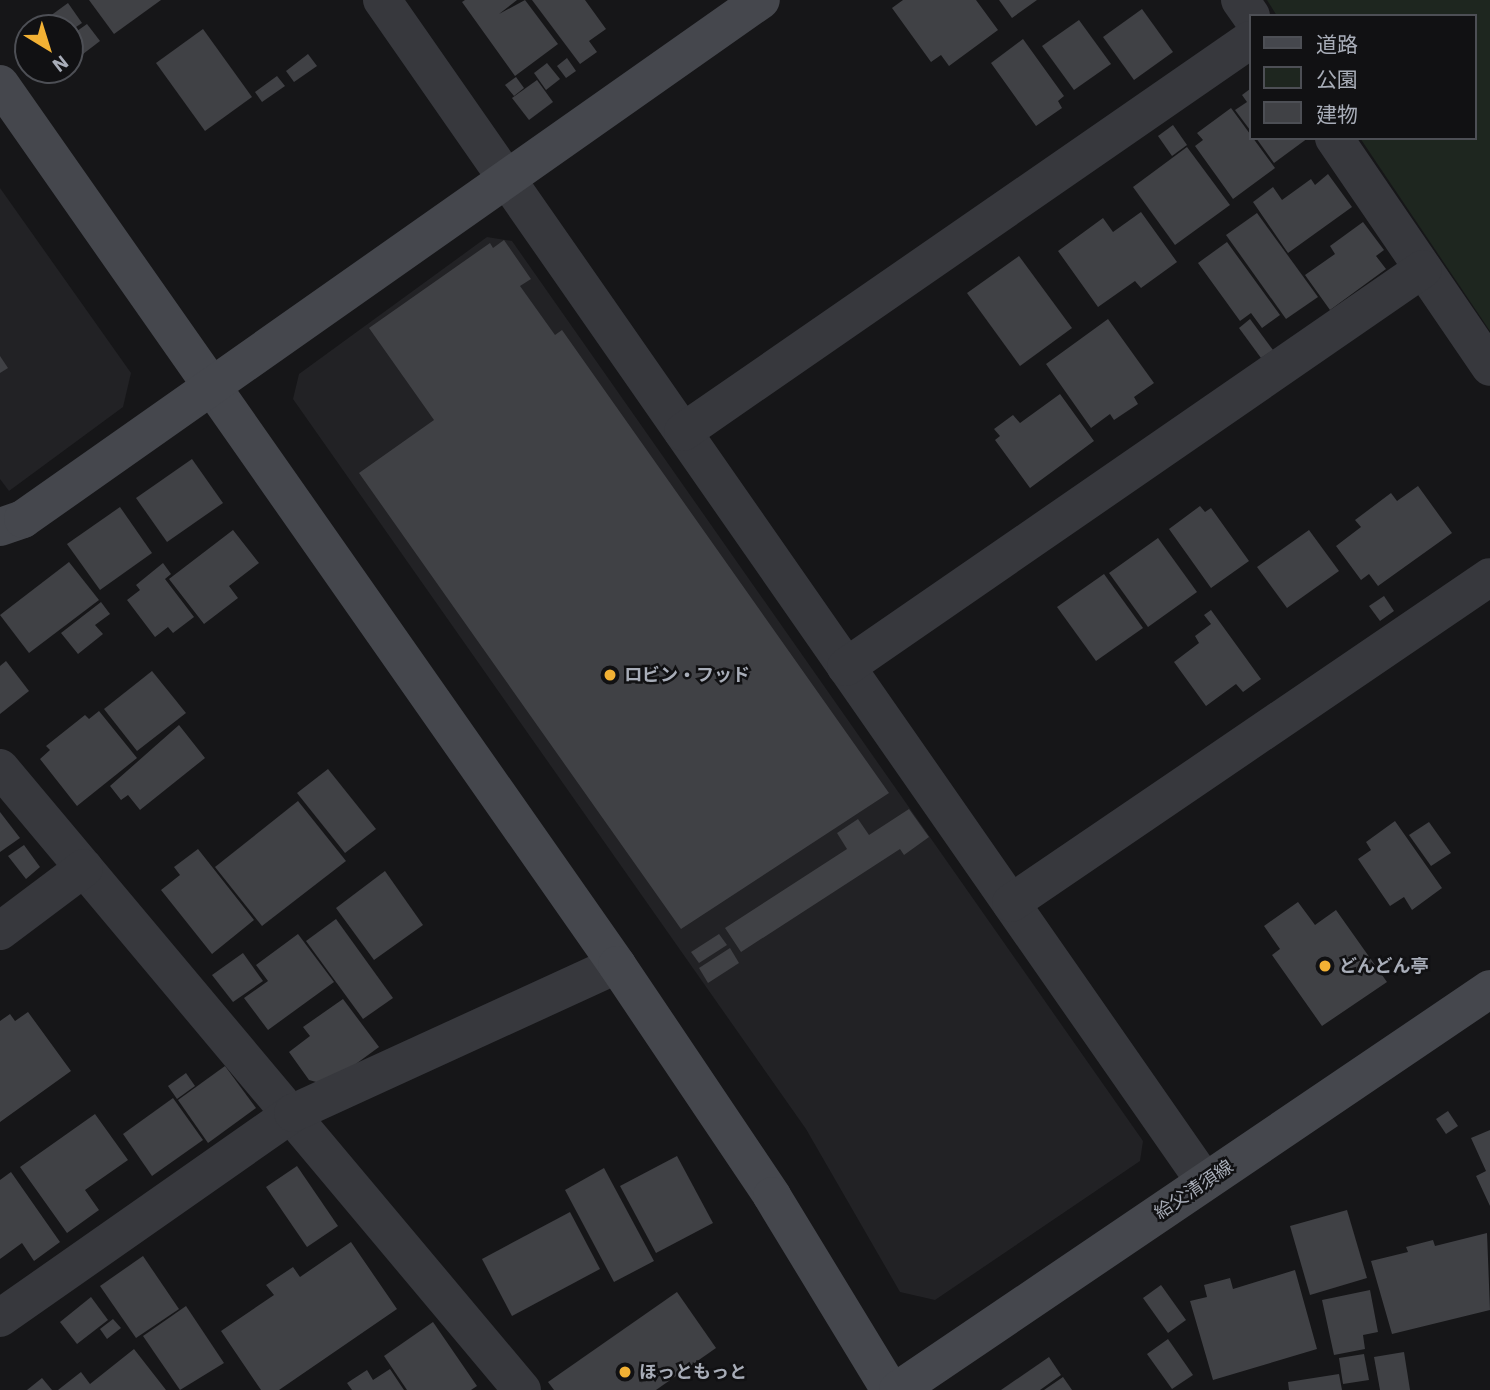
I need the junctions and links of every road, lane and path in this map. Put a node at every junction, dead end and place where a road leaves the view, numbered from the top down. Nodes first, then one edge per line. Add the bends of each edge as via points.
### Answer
1 (382, 0) edge
2 (761, 0) edge
3 (1248, 41) edge
4 (0, 84) edge
5 (1335, 140) edge
6 (506, 177) junction
7 (1423, 269) junction
8 (1490, 367) edge
9 (211, 385) junction
10 (683, 432) junction
11 (0, 527) edge
12 (1490, 577) edge
13 (846, 667) junction
14 (0, 768) edge
15 (84, 868) junction
16 (1011, 903) junction
17 (0, 931) edge
18 (617, 965) junction
19 (1490, 989) edge
20 (293, 1113) junction
21 (1205, 1182) junction
22 (0, 1318) edge
23 (522, 1390) edge
24 (890, 1390) edge
25 (898, 1390) edge

1 - 6 street
2 - 6 street
3 - 10 street
4 - 9 street
5 - 7 street
6 - 9 street
6 - 10 street
7 - 8 street
7 - 13 street
9 - 11 street via 23,519
9 - 18 street
10 - 13 street
12 - 16 street
13 - 16 street
14 - 15 street
15 - 17 street
15 - 20 street
16 - 21 street
18 - 20 street
18 - 24 street via 772,1196
19 - 21 street, 給父清須線
20 - 22 street
20 - 23 street
21 - 25 street, 給父清須線

